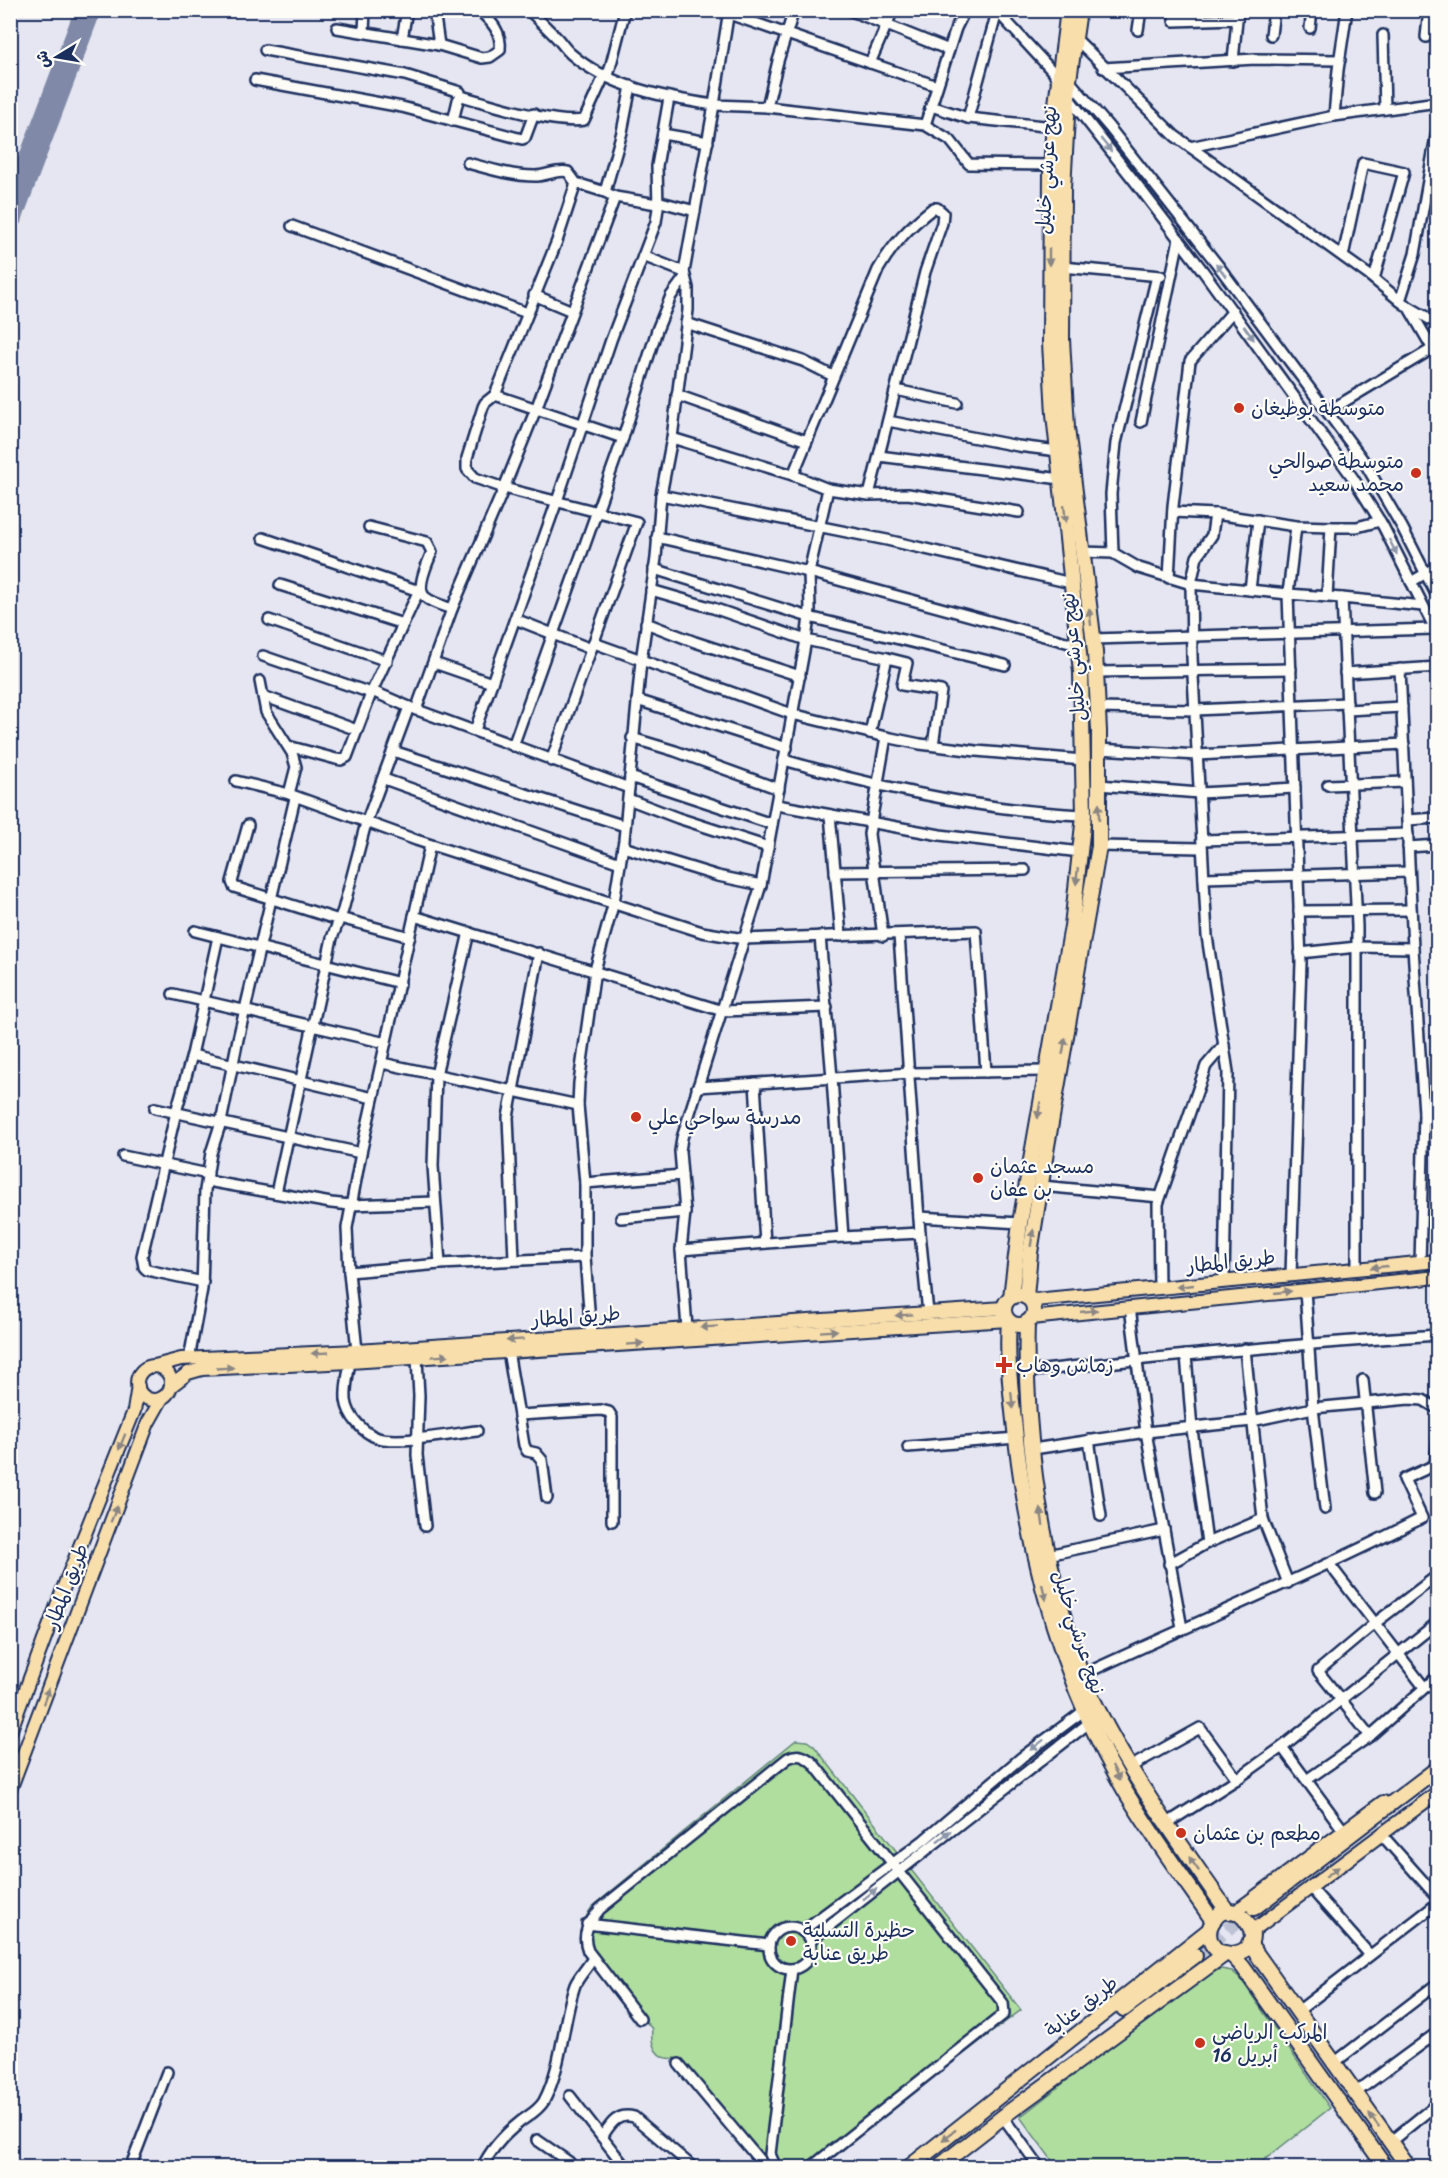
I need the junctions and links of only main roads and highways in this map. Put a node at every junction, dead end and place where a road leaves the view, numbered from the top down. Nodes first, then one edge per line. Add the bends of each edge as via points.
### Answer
1 (1068, 10) edge
2 (1079, 10) edge
3 (1060, 77) junction
4 (1437, 1261) edge
5 (1437, 1277) edge
6 (1027, 1298) junction
7 (1008, 1311) junction
8 (929, 1319) junction
9 (1029, 1320) junction
10 (592, 1341) junction
11 (151, 1367) junction
12 (138, 1386) junction
13 (171, 1386) junction
14 (162, 1398) junction
15 (104, 1485) junction
16 (123, 1492) junction
17 (66, 1581) junction
18 (85, 1588) junction
19 (12, 1728) edge
20 (33, 1732) junction
21 (1437, 1762) edge
22 (1437, 1768) edge
23 (1437, 1776) edge
24 (10, 1790) edge
25 (1436, 1797) edge
26 (1202, 1905) junction
27 (1231, 1912) junction
28 (1211, 1926) junction
29 (1250, 1938) junction
30 (1197, 1940) junction
31 (1228, 1954) junction
32 (1200, 1962) junction
33 (1249, 1974) junction
34 (977, 2113) junction
35 (908, 2168) edge
36 (937, 2168) edge
37 (1386, 2168) edge
38 (1408, 2168) edge

1 - 3 highway, نهج عرشي خليل
2 - 3 highway, نهج عرشي خليل via 1075,38
6 -> 3 highway, نهج عرشي خليل via 1030,1252 1099,846 1096,672 1068,428 1062,339 1063,189 1069,99
3 -> 7 highway, نهج عرشي خليل via 1051,165 1050,344 1081,672 1084,815 1072,926
4 -> 6 main road, طريق المطار
9 -> 5 main road, طريق المطار
6 - 7 highway via 1018,1295
6 - 9 highway via 1034,1309
7 - 8 main road, طريق المطار
7 - 9 highway via 1018,1324
7 -> 26 highway, نهج عرشي خليل via 1023,1492 1045,1597 1062,1652 1087,1716 1124,1789
10 -> 8 main road, طريق المطار
8 -> 10 main road, طريق المطار via 687,1328
27 -> 9 highway, نهج عرشي خليل via 1166,1824 1130,1767 1082,1675 1048,1555 1026,1372
10 -> 11 main road, طريق المطار via 189,1359
13 -> 10 main road, طريق المطار via 188,1373 202,1369 417,1358
11 - 12 main road via 142,1372
11 - 13 main road via 166,1371
12 - 14 main road via 147,1398
12 -> 15 main road, طريق المطار via 134,1411
13 - 14 main road
14 - 16 main road, طريق المطار via 148,1423
15 - 16 main road
15 - 17 main road, طريق المطار
18 -> 16 main road, طريق المطار
17 - 18 main road
17 - 19 main road, طريق المطار
20 -> 18 main road, طريق المطار
19 - 20 main road
20 - 24 main road, طريق المطار
21 - 27 main road
22 - 23 highway via 1257,1911
29 -> 25 main road via 1310,1887
26 - 28 highway, نهج عرشي خليل
26 - 30 highway via 1205,1925
27 - 28 highway via 1217,1917
27 - 29 highway via 1248,1922
28 - 30 highway, طريق عنابة
28 - 31 highway via 1213,1945
29 - 31 highway via 1239,1953
38 -> 29 highway
30 - 34 highway, طريق عنابة
31 - 32 highway, طريق عنابة
31 - 33 highway
32 - 33 highway
32 - 34 highway, طريق عنابة via 1022,2089
32 - 36 highway, طريق عنابة
33 - 37 highway
34 -> 35 highway, طريق عنابة

